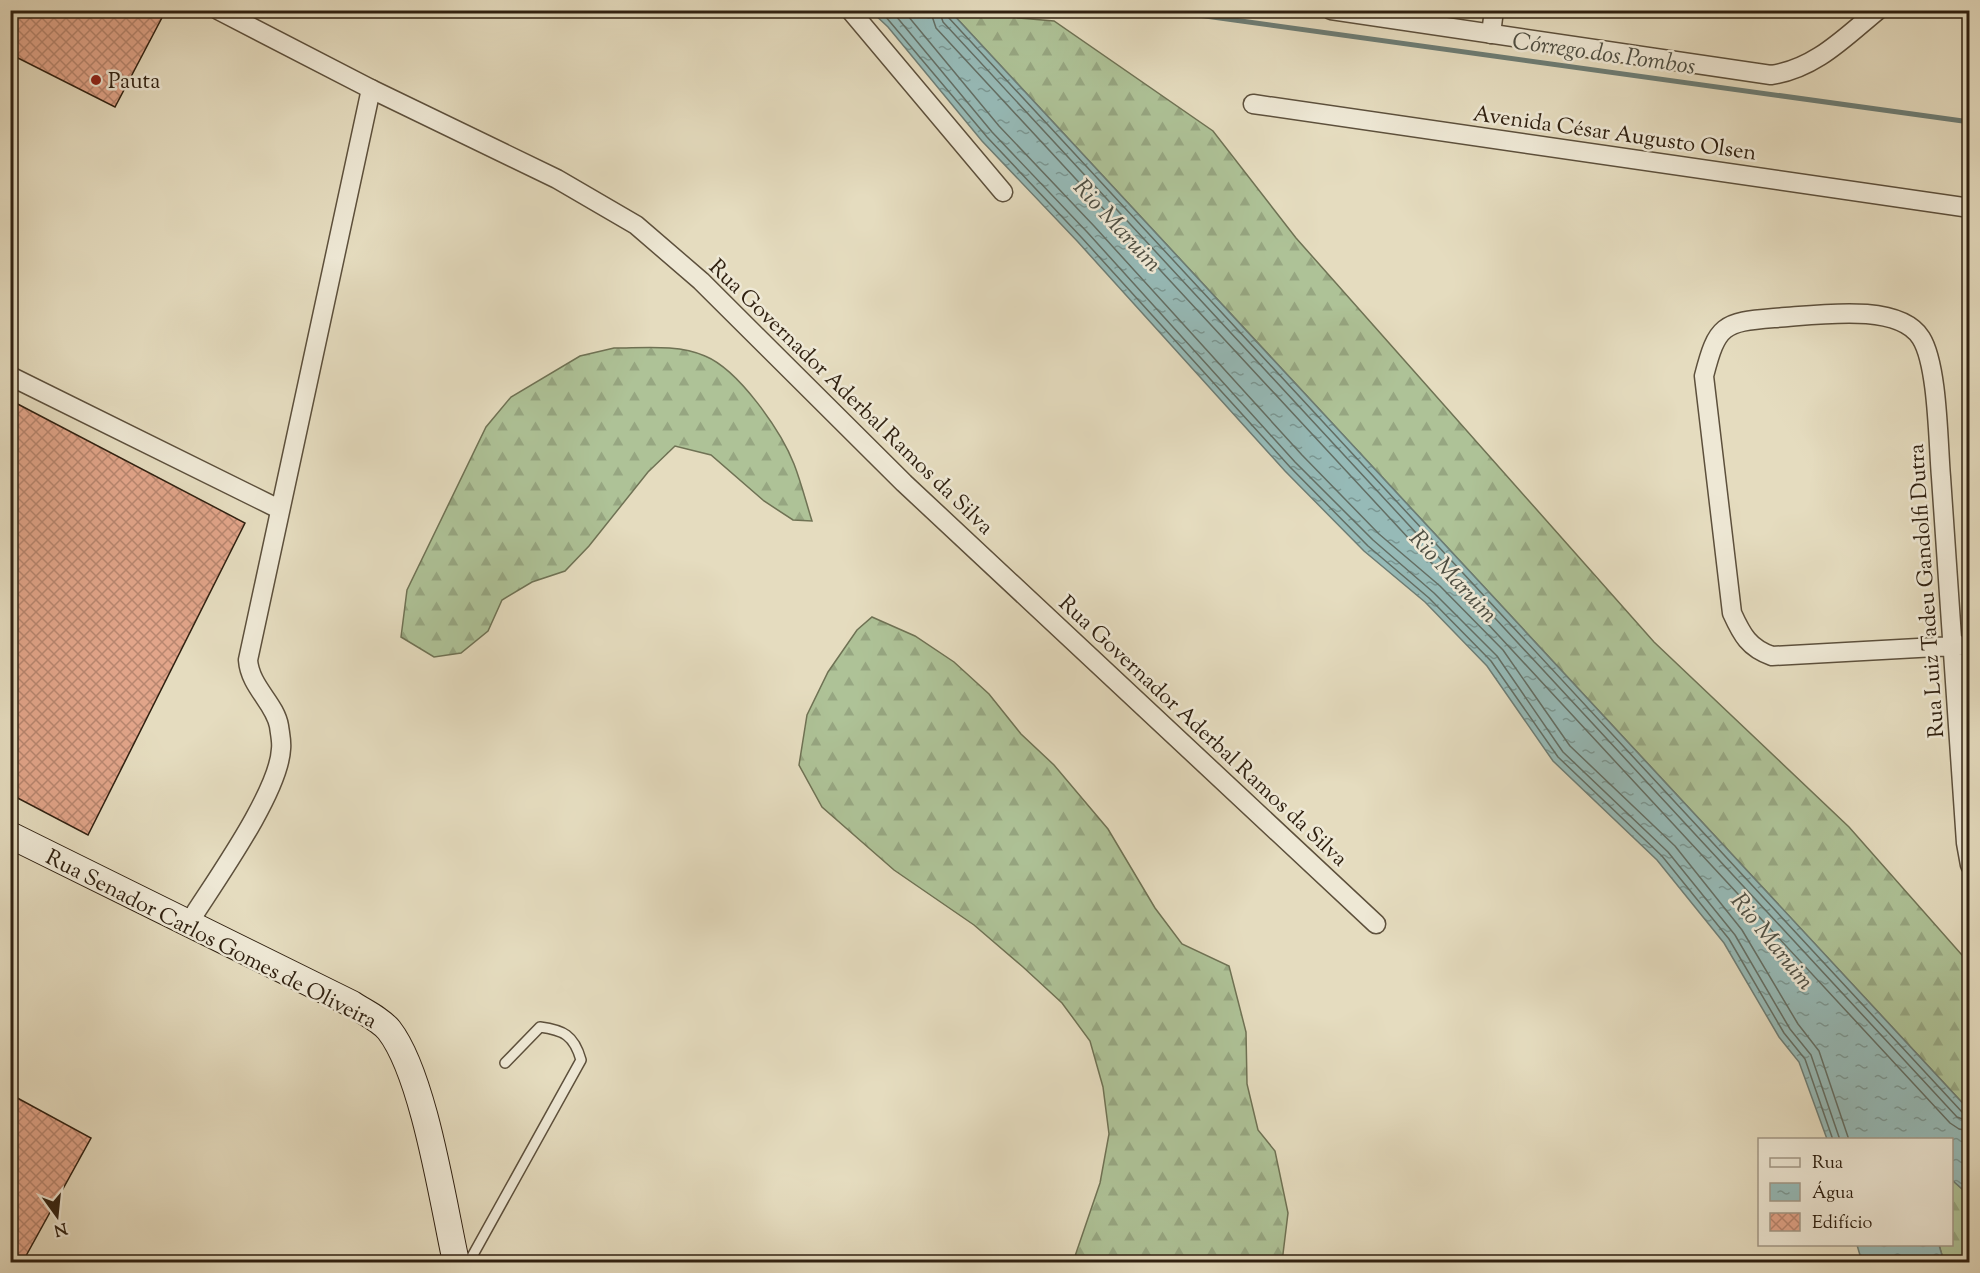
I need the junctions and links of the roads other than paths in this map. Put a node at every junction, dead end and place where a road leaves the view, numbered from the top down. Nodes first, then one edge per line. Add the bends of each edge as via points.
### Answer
1 (218, 10) edge
2 (850, 10) edge
3 (1331, 10) edge
4 (1494, 10) edge
5 (1878, 10) edge
6 (1414, 17) edge
7 (1491, 34) junction
8 (371, 89) junction
9 (1253, 104) dead end
10 (1003, 192) dead end
11 (1970, 208) edge
12 (10, 376) edge
13 (279, 509) junction
14 (1962, 646) edge
15 (10, 836) edge
16 (1970, 865) edge
17 (188, 924) junction
18 (1376, 924) dead end
19 (505, 1063) dead end
20 (456, 1263) edge
21 (469, 1263) edge

1 - 8 street, Rua Governador Aderbal Ramos da Silva
2 - 10 street
3 - 6 street
4 - 7 street
5 - 7 street via 1812,63 1771,75
6 - 7 street
8 - 13 street
8 - 18 street, Rua Governador Aderbal Ramos da Silva via 557,179 636,225 669,252 848,430
9 - 11 street, Avenida César Augusto Olsen
12 - 13 street
13 - 17 street via 248,660 249,672 278,722 282,749 262,805
14 - 14 street, Rua Luiz Tadeu Gandolfi Dutra via 1935,402 1929,360 1921,338 1904,323 1856,312 1744,321 1725,327 1715,341 1704,376 1732,613 1743,636 1756,651 1772,656
14 - 16 street, Rua Luiz Tadeu Gandolfi Dutra via 1966,843
15 - 17 main road, Rua Senador Carlos Gomes de Oliveira
17 - 20 main road, Rua Senador Carlos Gomes de Oliveira via 352,1005 387,1028 403,1055 422,1112
19 - 21 lane via 540,1027 560,1029 577,1045 581,1060

